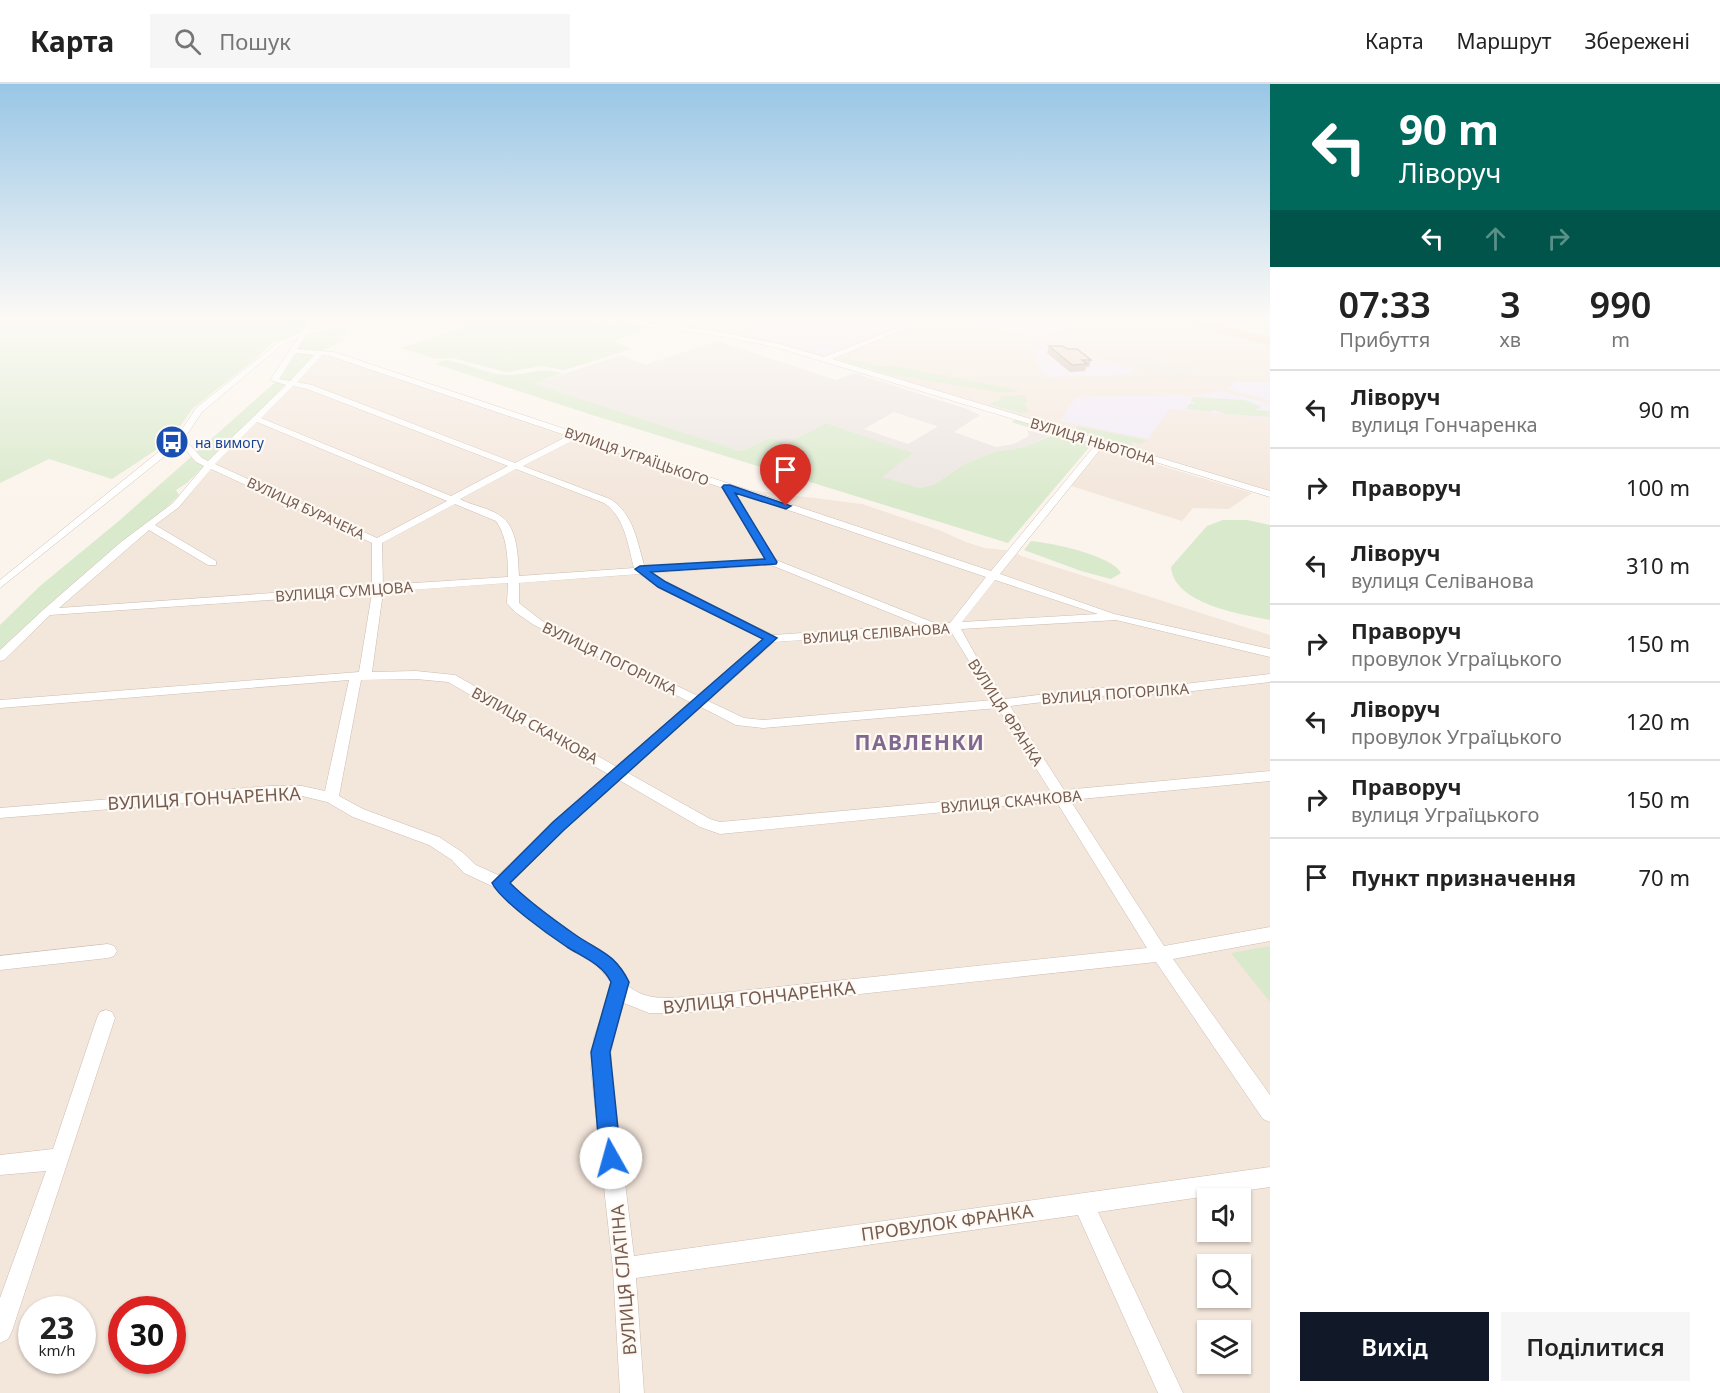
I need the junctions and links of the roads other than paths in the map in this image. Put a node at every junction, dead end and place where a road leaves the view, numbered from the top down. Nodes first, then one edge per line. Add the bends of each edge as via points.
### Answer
1 (233, 381) edge
2 (281, 381) edge
3 (414, 381) edge
4 (894, 381) edge
5 (292, 383) junction
6 (256, 419) junction
7 (574, 436) junction
8 (180, 439) junction
9 (1101, 443) junction
10 (210, 464) junction
11 (516, 465) junction
12 (727, 487) junction
13 (1270, 494) edge
14 (454, 500) junction
15 (151, 527) junction
16 (377, 542) junction
17 (772, 562) junction
18 (212, 563) dead end
19 (640, 569) junction
20 (995, 574) junction
21 (514, 579) junction
22 (0, 585) edge
23 (378, 588) junction
24 (47, 612) junction
25 (1116, 617) junction
26 (954, 627) junction
27 (938, 628) junction
28 (771, 638) junction
29 (1270, 653) edge
30 (0, 657) edge
31 (360, 676) junction
32 (1270, 678) edge
33 (699, 703) junction
34 (1003, 703) junction
35 (0, 704) edge
36 (620, 773) junction
37 (1270, 776) edge
38 (1060, 797) junction
39 (331, 798) junction
40 (0, 813) edge
41 (500, 883) junction
42 (1270, 934) edge
43 (108, 951) dead end
44 (1160, 954) junction
45 (0, 963) edge
46 (619, 990) junction
47 (106, 1018) dead end
48 (1270, 1112) edge
49 (60, 1159) junction
50 (0, 1166) edge
51 (1270, 1177) edge
52 (1083, 1203) junction
53 (624, 1269) junction
54 (0, 1331) edge
55 (632, 1393) edge
56 (1171, 1393) edge

1 - 8 street via 199,410
2 - 5 street
3 - 7 street, ВУЛИЦЯ УГРАЇЦЬКОГО
4 - 9 street, ВУЛИЦЯ НЬЮТОНА
5 - 6 street
5 - 11 street
6 - 10 street
6 - 14 street, ВУЛИЦЯ ПОГОРІЛКА
7 - 11 street
7 - 12 street, ВУЛИЦЯ УГРАЇЦЬКОГО
8 - 10 street, ВУЛИЦЯ БУРАЧЕКА via 199,460
8 - 22 street
9 - 13 street, ВУЛИЦЯ НЬЮТОНА
9 - 20 street
10 - 15 street via 176,505
10 - 16 street, ВУЛИЦЯ БУРАЧЕКА
11 - 14 street
11 - 19 street via 618,508
12 - 17 street
12 - 20 street, ВУЛИЦЯ УГРАЇЦЬКОГО
14 - 16 street
14 - 21 street, ВУЛИЦЯ ПОГОРІЛКА via 503,523
15 - 18 street
15 - 24 street via 125,544
16 - 23 street, ВУЛИЦЯ БУРАЧЕКА
17 - 19 street, ВУЛИЦЯ СУМЦОВА
17 - 27 street
19 - 21 street, ВУЛИЦЯ СУМЦОВА
19 - 28 street, ВУЛИЦЯ СЕЛІВАНОВА via 662,585
20 - 25 street, ВУЛИЦЯ УГРАЇЦЬКОГО
20 - 26 street
21 - 23 street, ВУЛИЦЯ СУМЦОВА
21 - 33 street, ВУЛИЦЯ ПОГОРІЛКА via 513,603 528,617
23 - 24 street, ВУЛИЦЯ СУМЦОВА
23 - 31 street, ВУЛИЦЯ БУРАЧЕКА
24 - 30 street
25 - 26 street, ВУЛИЦЯ СЕЛІВАНОВА
25 - 29 street, ВУЛИЦЯ СЕЛІВАНОВА
26 - 27 street, ВУЛИЦЯ СЕЛІВАНОВА
26 - 34 street, ВУЛИЦЯ ФРАНКА
27 - 28 street, ВУЛИЦЯ СЕЛІВАНОВА
28 - 33 street
31 - 35 street, ВУЛИЦЯ СКАЧКОВА
31 - 36 street, ВУЛИЦЯ СКАЧКОВА via 451,678
31 - 39 street, ВУЛИЦЯ БУРАЧЕКА
32 - 34 street, ВУЛИЦЯ ПОГОРІЛКА
33 - 34 street, ВУЛИЦЯ ПОГОРІЛКА via 752,725
33 - 36 street
34 - 38 street, ВУЛИЦЯ ФРАНКА
36 - 38 street, ВУЛИЦЯ СКАЧКОВА via 720,828
36 - 41 street
37 - 38 street, ВУЛИЦЯ СКАЧКОВА
38 - 44 street, ВУЛИЦЯ ФРАНКА
39 - 40 street, ВУЛИЦЯ ГОНЧАРЕНКА via 302,791 270,791
39 - 41 street, ВУЛИЦЯ ГОНЧАРЕНКА via 358,813 434,841 470,869
41 - 46 street, ВУЛИЦЯ ГОНЧАРЕНКА via 572,941 600,957 614,971 620,982
42 - 44 street, ВУЛИЦЯ ГОНЧАРЕНКА
43 - 45 street
44 - 46 street, ВУЛИЦЯ ГОНЧАРЕНКА via 664,1007 633,1002
44 - 48 street, ВУЛИЦЯ ФРАНКА
46 - 53 street, ВУЛИЦЯ СЛАТІНА via 600,1052
47 - 49 street
49 - 50 street
49 - 54 street
51 - 52 street, ПРОВУЛОК ФРАНКА
52 - 53 street, ПРОВУЛОК ФРАНКА
52 - 56 street
53 - 55 street, ВУЛИЦЯ СЛАТІНА

